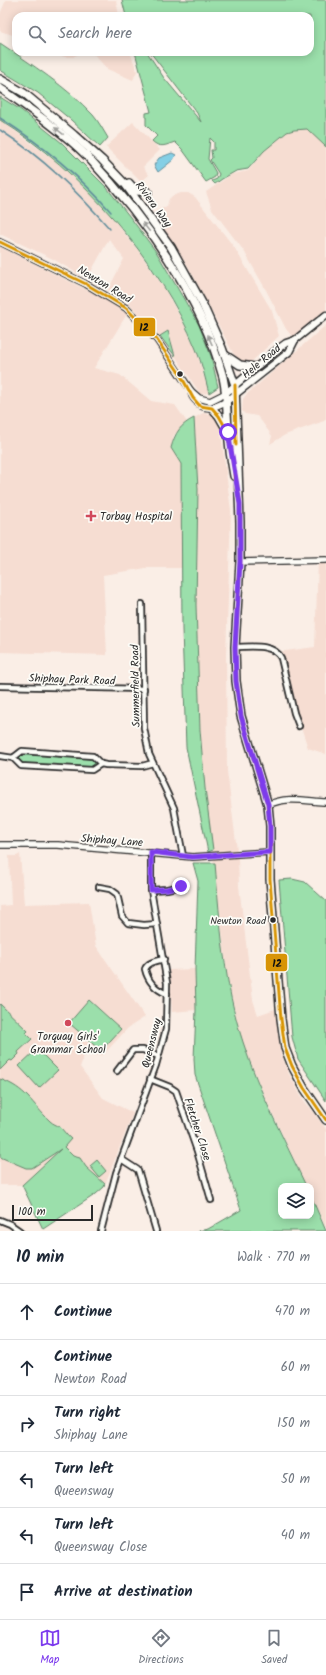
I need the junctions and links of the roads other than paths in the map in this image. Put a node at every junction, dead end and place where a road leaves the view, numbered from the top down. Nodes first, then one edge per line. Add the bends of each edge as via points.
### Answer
1 (0, 79) edge
2 (0, 88) edge
3 (102, 160) junction
4 (148, 192) dead end
5 (0, 242) edge
6 (326, 315) edge
7 (295, 340) junction
8 (225, 355) junction
9 (255, 367) junction
10 (235, 385) junction
11 (191, 391) junction
12 (226, 392) junction
13 (236, 394) junction
14 (227, 401) junction
15 (212, 408) junction
16 (228, 432) junction
17 (240, 504) junction
18 (326, 560) edge
19 (240, 562) junction
20 (142, 604) dead end
21 (235, 647) junction
22 (0, 686) edge
23 (144, 689) junction
24 (299, 726) dead end
25 (0, 756) edge
26 (13, 758) junction
27 (101, 764) junction
28 (153, 764) junction
29 (326, 802) edge
30 (268, 804) junction
31 (0, 845) edge
32 (151, 852) junction
33 (270, 852) junction
34 (183, 856) junction
35 (181, 886) dead end
36 (99, 887) dead end
37 (151, 890) junction
38 (157, 924) junction
39 (164, 959) junction
40 (167, 994) junction
41 (158, 1056) junction
42 (117, 1071) dead end
43 (150, 1079) junction
44 (326, 1120) edge
45 (121, 1159) junction
46 (212, 1200) dead end
47 (0, 1220) edge
48 (20, 1231) edge
49 (101, 1231) edge
50 (156, 1231) edge

1 - 3 main road, Riviera Way via 24,94
12 -> 2 main road, Riviera Way via 214,349 195,307 173,267 148,230 88,157 65,136
3 - 4 main road via 110,164 136,191
3 - 8 main road, Riviera Way via 125,184 171,247 202,303
5 - 11 street, Newton Road via 86,284 126,308 157,340
6 - 7 main road, Hele Road
7 - 9 main road, Hele Road via 286,343
7 - 13 main road, Hele Road via 289,352
8 - 9 main road via 240,365
8 - 10 main road, Riviera Way
9 - 10 main road, Hele Road
10 - 12 main road, Hele Road
10 - 13 main road, Riviera Way
11 - 12 street, Newton Road via 199,398 210,401
11 - 15 street, Newton Road via 191,395 200,406
12 - 14 main road, Riviera Way
13 - 14 main road, Hele Road
13 - 17 main road, Riviera Way
14 - 15 street
14 - 16 main road, Riviera Way
15 - 16 main road
16 - 17 main road
17 - 19 main road
18 - 19 street
19 - 21 main road
20 - 23 street, Summerfield Road
21 - 24 street via 269,648 278,652 282,658
21 - 30 main road via 241,716
22 - 23 street, Shiphay Park Road
23 - 28 street, Summerfield Road via 144,728
25 - 26 street
26 - 27 street via 21,766 92,770
26 - 27 street via 22,751 93,756
27 - 28 street
28 - 34 street, Summerfield Road via 174,808
29 - 30 street via 290,799 276,800
30 - 33 main road
31 - 32 street, Shiphay Lane via 58,845
32 - 34 street, Shiphay Lane
32 - 37 street, Queensway
33 - 34 street, Shiphay Lane
33 - 44 main road via 278,988 285,1048 304,1088
35 - 37 street
36 - 38 street via 110,889 117,894 122,916 128,923
37 - 38 street, Queensway
38 - 39 street, Queensway
39 - 40 street, Queensway
39 - 40 street via 146,965 145,969 157,990
40 - 41 street, Queensway via 166,1028
41 - 42 street via 143,1050 133,1050
41 - 43 street, Queensway
43 - 45 street, Queensway
43 - 46 street, Fletcher Close via 176,1091
45 - 49 street, Queensway
45 - 50 street via 138,1170
47 - 48 street

